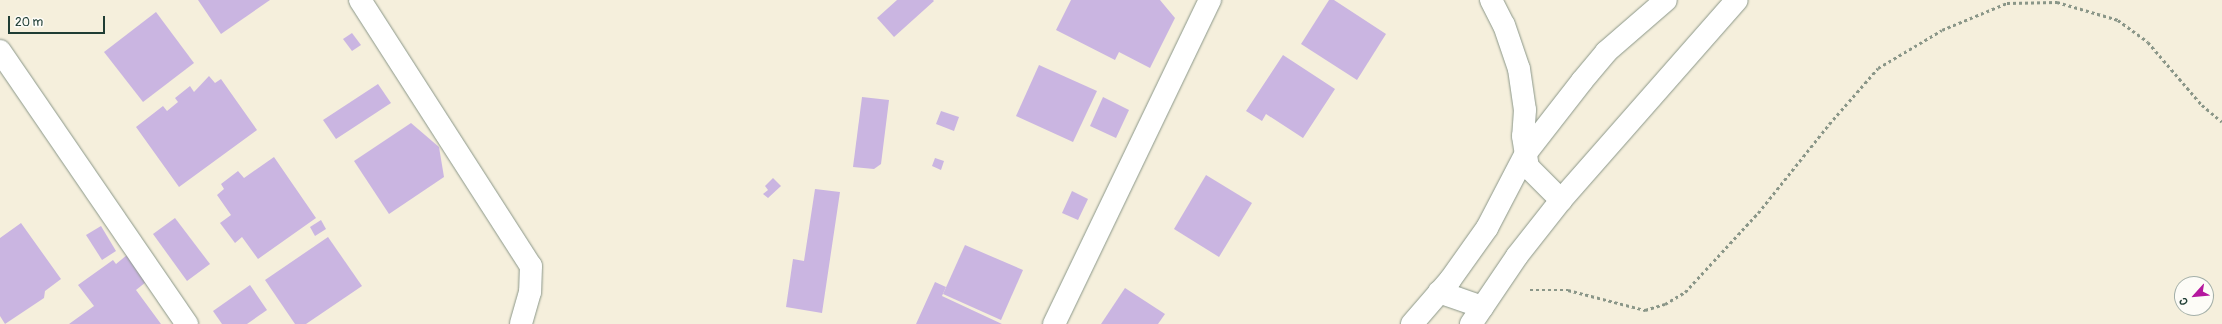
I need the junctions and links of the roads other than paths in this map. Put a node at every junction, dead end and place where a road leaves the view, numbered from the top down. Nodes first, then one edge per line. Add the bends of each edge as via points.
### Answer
1 (360, 0) edge
2 (1210, 0) edge
3 (1491, 0) edge
4 (1666, 0) edge
5 (1737, 0) edge
6 (0, 51) edge
7 (1526, 153) junction
8 (1561, 200) junction
9 (1439, 292) junction
10 (1481, 308) edge
11 (186, 324) edge
12 (521, 324) edge
13 (1054, 324) edge
14 (1412, 324) edge

1 - 12 street via 531,266 530,292
2 - 13 street
3 - 7 street via 1504,25 1519,70 1525,110
4 - 7 street via 1606,52
5 - 8 street
6 - 11 street
7 - 8 street via 1528,167
7 - 9 street via 1487,228
8 - 10 street via 1516,256
9 - 10 street
9 - 14 street

